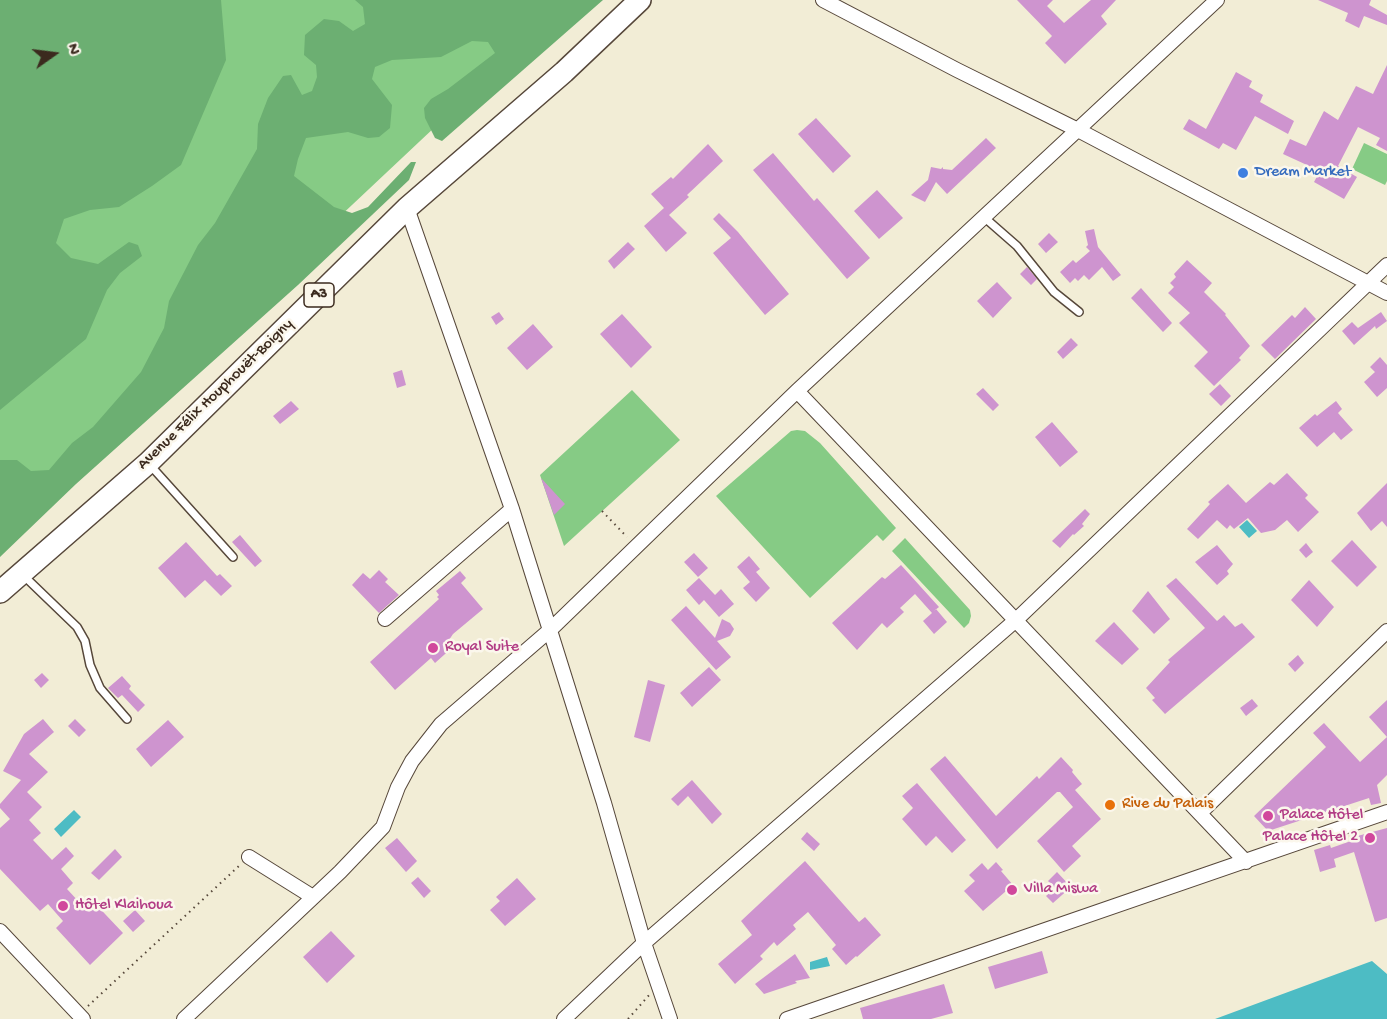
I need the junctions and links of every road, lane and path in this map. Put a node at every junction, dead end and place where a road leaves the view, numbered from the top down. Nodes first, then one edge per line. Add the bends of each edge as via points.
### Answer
1 (640, 0) edge
2 (823, 0) edge
3 (1208, 3) edge
4 (1078, 130) junction
5 (407, 208) junction
6 (985, 218) junction
7 (1387, 265) edge
8 (1366, 283) junction
9 (1387, 293) edge
10 (1079, 312) dead end
11 (797, 391) junction
12 (148, 463) junction
13 (512, 509) junction
14 (602, 511) dead end
15 (636, 547) junction
16 (233, 558) dead end
17 (21, 573) junction
18 (0, 592) edge
19 (385, 619) dead end
20 (1016, 620) junction
21 (550, 630) junction
22 (1387, 631) edge
23 (127, 719) dead end
24 (1387, 812) edge
25 (1200, 813) junction
26 (249, 857) joint
27 (1246, 861) junction
28 (313, 897) junction
29 (0, 931) edge
30 (644, 943) junction
31 (659, 984) junction
32 (81, 1017) edge
33 (184, 1019) edge
34 (564, 1019) edge
35 (627, 1019) edge
36 (670, 1019) edge
37 (787, 1019) edge

1 - 5 highway, Avenue Félix Houphouët-Boigny / A3 via 564,72
2 - 4 street
3 - 4 street
4 - 6 street
4 - 8 street
5 - 12 highway, Avenue Félix Houphouët-Boigny / A3
5 - 13 street
6 - 10 lane via 1017,246 1054,292
6 - 11 street
7 - 8 street
8 - 9 street
8 - 20 street
11 - 15 street
11 - 20 street
12 - 16 lane
12 - 17 highway, Avenue Félix Houphouët-Boigny / A3
13 - 19 street
13 - 21 street
14 - 15 path
15 - 21 street
17 - 18 highway, Avenue Félix Houphouët-Boigny / A3
17 - 23 lane via 77,627 100,688
20 - 25 street
20 - 30 street
21 - 28 street via 441,724 412,761 383,827
21 - 30 street
22 - 25 street
24 - 27 street
25 - 27 street
26 - 28 street
26 - 32 path
27 - 37 street
28 - 33 street
29 - 32 street
30 - 31 street
30 - 34 street
31 - 35 path
31 - 36 street

